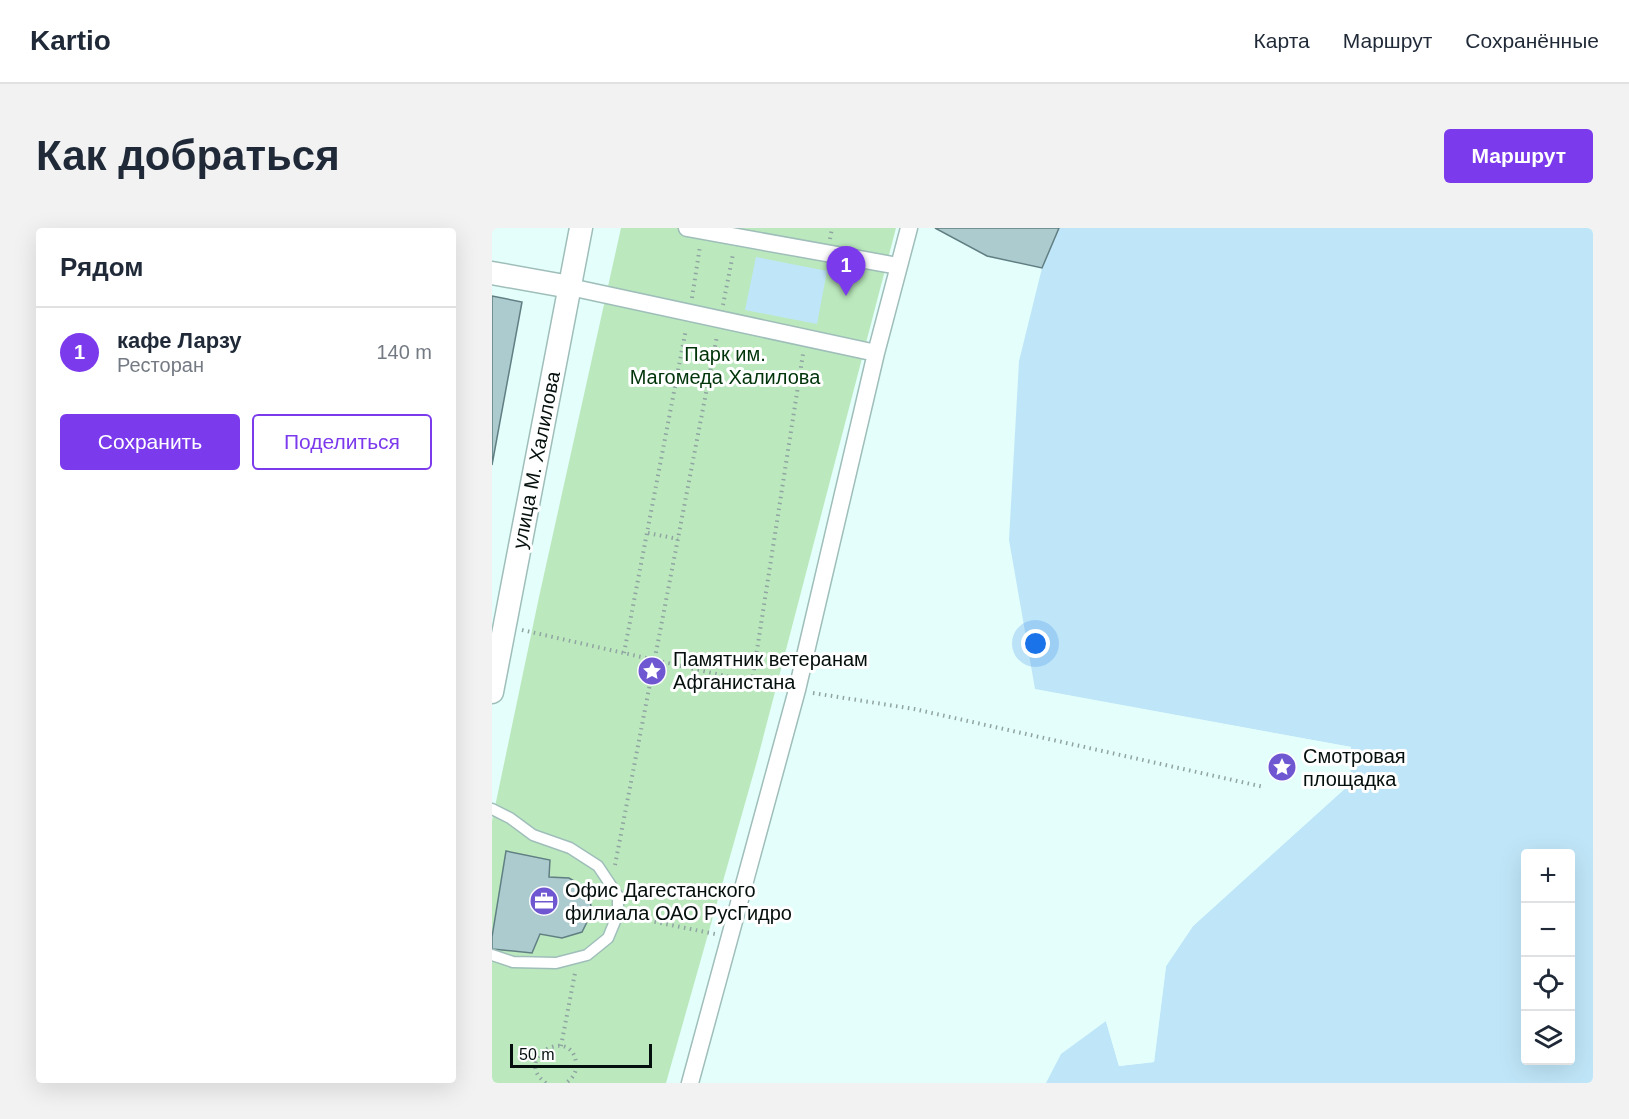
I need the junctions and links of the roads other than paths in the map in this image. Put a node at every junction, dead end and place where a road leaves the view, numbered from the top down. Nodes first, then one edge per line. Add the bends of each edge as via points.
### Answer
1 (581, 228) edge
2 (909, 228) edge
3 (695, 229) edge
4 (898, 266) junction
5 (492, 273) edge
6 (570, 287) junction
7 (876, 353) junction
8 (498, 624) edge
9 (492, 692) edge
10 (492, 809) edge
11 (492, 954) edge
12 (690, 1083) edge

1 - 6 street, улица М. Халилова
2 - 4 street
3 - 4 street
4 - 7 street
5 - 6 street
6 - 7 street
6 - 8 street, улица М. Халилова
7 - 12 street via 797,690
8 - 9 street, улица М. Халилова
10 - 11 lane via 533,835 570,848 598,866 618,896 618,914 608,939 587,955 556,963 513,962

